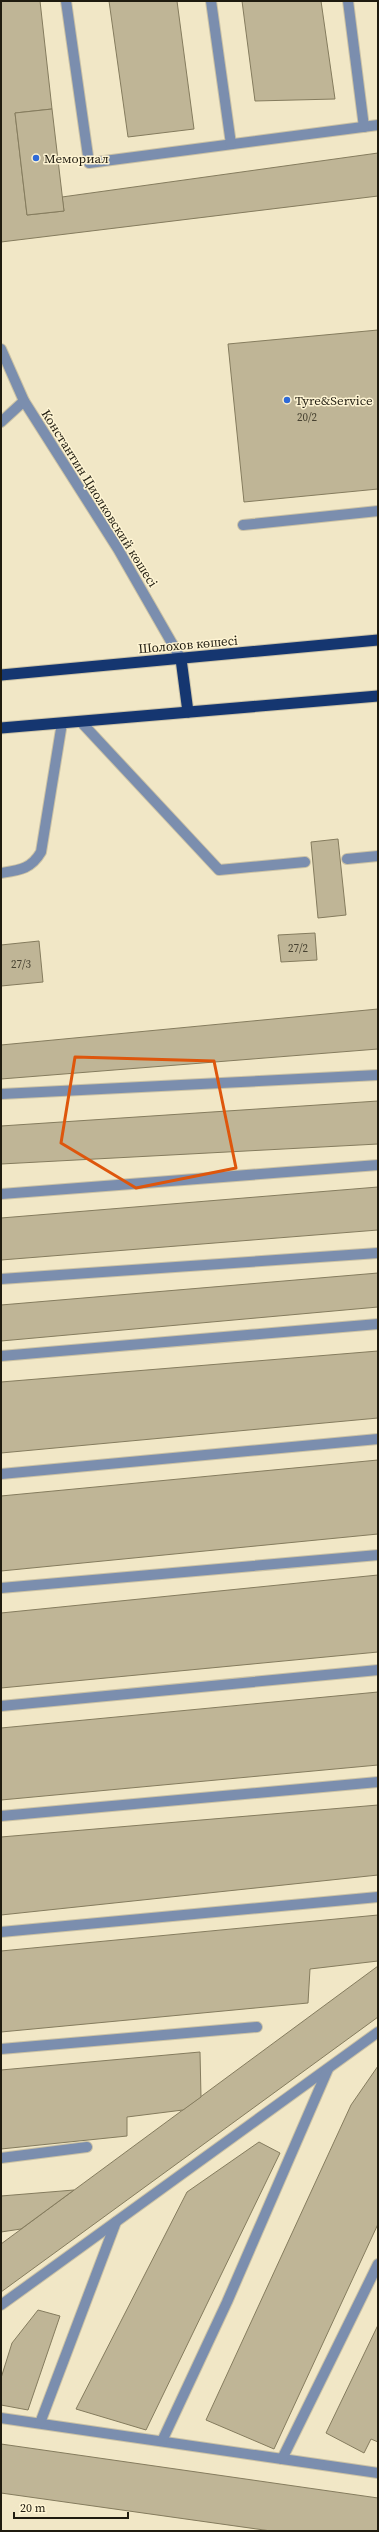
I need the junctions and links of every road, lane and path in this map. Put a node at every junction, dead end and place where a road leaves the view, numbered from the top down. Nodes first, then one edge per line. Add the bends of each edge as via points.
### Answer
1 (66, 1) edge
2 (211, 1) edge
3 (348, 1) edge
4 (378, 125) edge
5 (364, 127) junction
6 (231, 144) junction
7 (1, 349) edge
8 (24, 401) junction
9 (1, 422) edge
10 (378, 511) edge
11 (243, 525) dead end
12 (378, 640) edge
13 (181, 659) junction
14 (1, 675) edge
15 (378, 696) edge
16 (188, 712) junction
17 (81, 722) junction
18 (62, 723) junction
19 (1, 728) edge
20 (378, 856) edge
21 (347, 859) dead end
22 (304, 862) dead end
23 (1, 873) edge
24 (378, 1075) edge
25 (1, 1094) edge
26 (378, 1165) edge
27 (1, 1194) edge
28 (378, 1253) edge
29 (1, 1279) edge
30 (378, 1324) edge
31 (1, 1356) edge
32 (378, 1439) edge
33 (1, 1474) edge
34 (378, 1555) edge
35 (1, 1588) edge
36 (378, 1670) edge
37 (1, 1706) edge
38 (378, 1782) edge
39 (1, 1816) edge
40 (378, 1897) edge
41 (1, 1932) edge
42 (257, 2026) dead end
43 (378, 2032) edge
44 (1, 2049) edge
45 (329, 2068) junction
46 (87, 2147) dead end
47 (1, 2158) edge
48 (116, 2222) junction
49 (378, 2264) edge
50 (1, 2305) edge
51 (1, 2418) edge
52 (40, 2424) junction
53 (162, 2442) junction
54 (282, 2459) junction
55 (378, 2473) edge

1 - 6 street via 89,163
2 - 6 street
3 - 5 street
4 - 5 street
5 - 6 street
7 - 8 street, Константин Циолковский көшесі
8 - 9 street
8 - 13 street, Константин Циолковский көшесі via 118,549
10 - 11 street
12 - 13 highway, Шолохов көшесі
13 - 14 highway, Шолохов көшесі
13 - 16 highway
15 - 16 highway
16 - 17 highway
17 - 18 highway
17 - 22 street via 219,870
18 - 19 highway
18 - 23 street via 41,852 27,868
20 - 21 street
24 - 25 street
26 - 27 street
28 - 29 street
30 - 31 street
32 - 33 street
34 - 35 street
36 - 37 street
38 - 39 street
40 - 41 street
42 - 44 street
43 - 45 street
45 - 48 street
45 - 53 street via 227,2302
46 - 47 street
48 - 50 street
48 - 52 street
49 - 54 street
51 - 52 street
52 - 53 street
53 - 54 street
54 - 55 street

